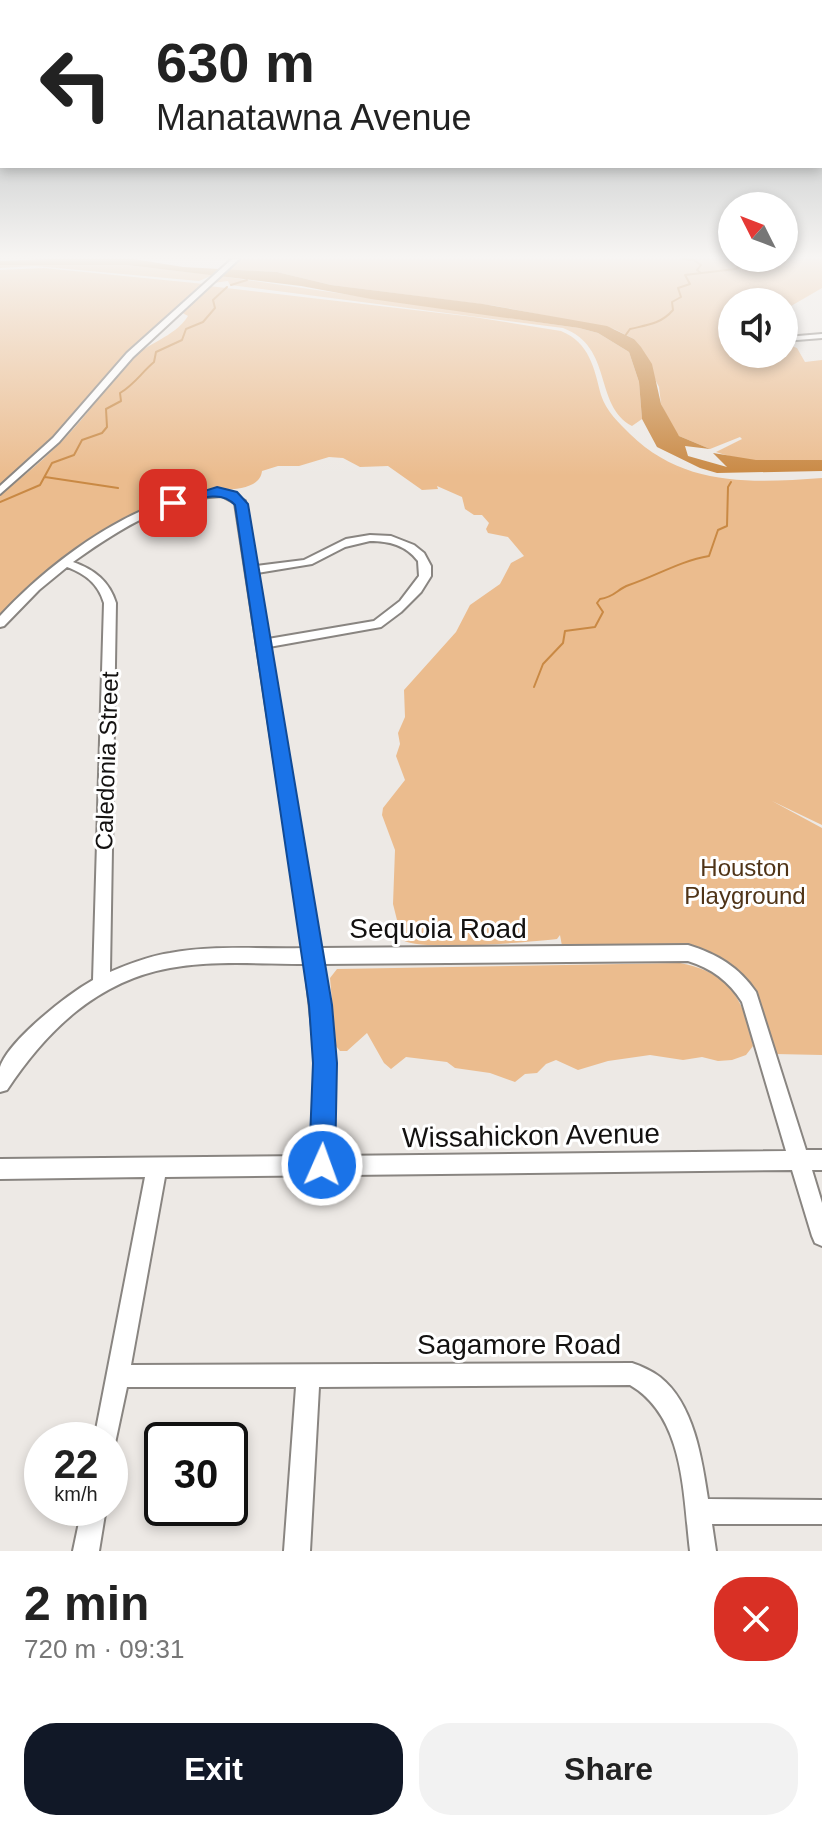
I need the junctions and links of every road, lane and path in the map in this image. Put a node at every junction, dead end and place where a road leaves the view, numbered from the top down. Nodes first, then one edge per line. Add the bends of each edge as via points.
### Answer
1 (155, 331) edge
2 (822, 336) edge
3 (798, 338) edge
4 (0, 491) edge
5 (66, 563) junction
6 (252, 570) junction
7 (0, 623) edge
8 (263, 644) junction
9 (313, 955) junction
10 (101, 983) junction
11 (8, 1055) edge
12 (0, 1083) edge
13 (800, 1160) junction
14 (822, 1160) edge
15 (322, 1165) junction
16 (157, 1167) junction
17 (0, 1169) edge
18 (822, 1236) edge
19 (308, 1375) junction
20 (119, 1376) junction
21 (110, 1422) edge
22 (697, 1511) junction
23 (822, 1512) edge
24 (91, 1526) edge
25 (86, 1551) edge
26 (297, 1551) edge
27 (703, 1551) edge

1 - 4 street via 62,434
2 - 3 street
5 - 6 street via 165,507 199,494 225,492 242,504
5 - 7 street
5 - 10 street, Caledonia Street via 96,578 110,603
6 - 8 street
6 - 8 street via 307,562 358,540 382,539 406,545 422,557 425,574 387,618 364,629
8 - 9 street
9 - 10 street, Sequoia Road via 174,959
9 - 13 street, Sequoia Road via 700,956 728,972 755,1010
9 - 15 street via 325,1063
10 - 11 street, Sequoia Road
11 - 12 street, Sequoia Road
13 - 14 street, Wissahickon Avenue
13 - 15 street, Wissahickon Avenue
13 - 18 street
15 - 16 street, Wissahickon Avenue
16 - 17 street, Wissahickon Avenue
16 - 20 street
19 - 20 street, Sagamore Road
19 - 22 street, Sagamore Road via 619,1373 643,1378 663,1394 679,1421
19 - 26 street
20 - 21 street
22 - 23 street
22 - 27 street, Sagamore Road
24 - 25 street

